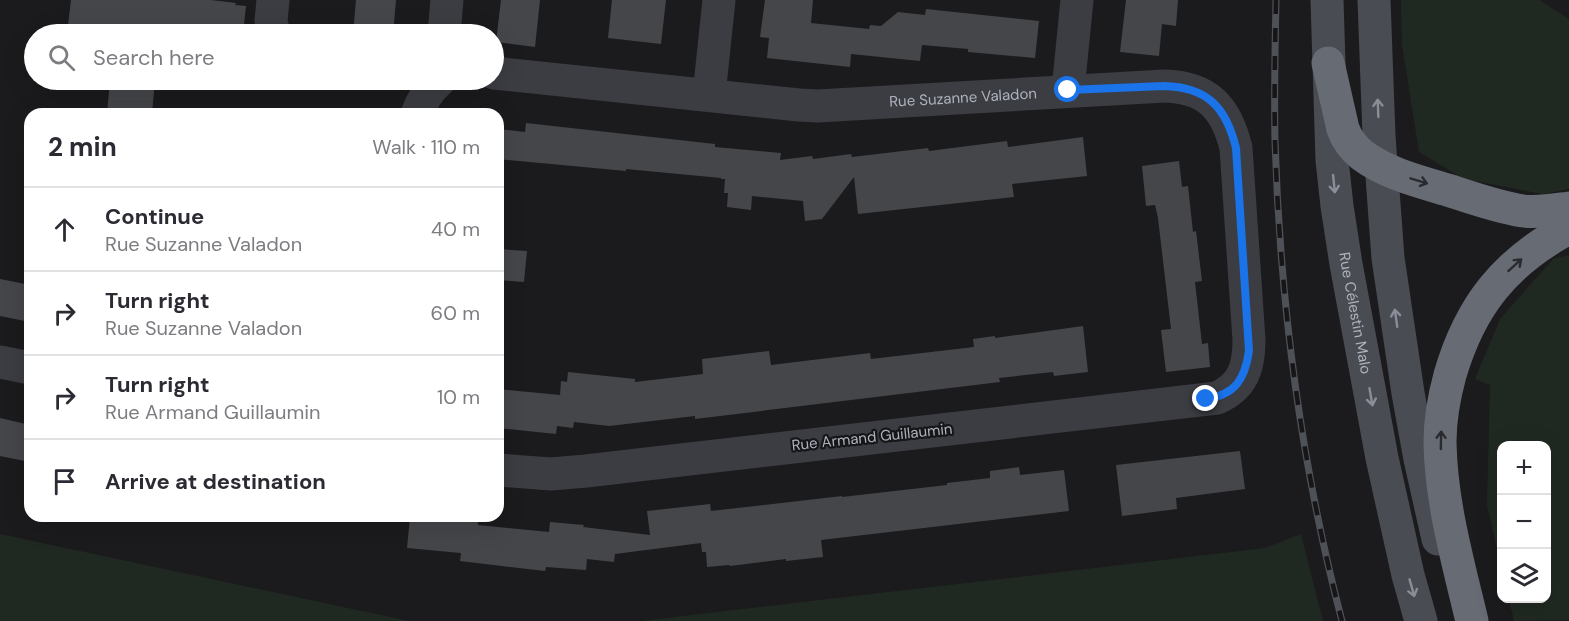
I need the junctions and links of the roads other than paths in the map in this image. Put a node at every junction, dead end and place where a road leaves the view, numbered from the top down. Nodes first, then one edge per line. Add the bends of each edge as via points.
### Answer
1 (273, 0) edge
2 (447, 0) edge
3 (719, 0) edge
4 (1077, 0) edge
5 (1327, 0) edge
6 (1374, 0) edge
7 (272, 24) edge
8 (445, 24) edge
9 (1328, 63) junction
10 (504, 74) edge
11 (430, 90) edge
12 (1068, 90) junction
13 (709, 95) junction
14 (419, 108) edge
15 (1381, 166) junction
16 (1569, 208) edge
17 (1569, 228) edge
18 (0, 362) edge
19 (24, 367) edge
20 (1239, 381) joint
21 (504, 470) edge
22 (1421, 621) edge
23 (1462, 621) edge
24 (1472, 621) edge

1 - 7 street
2 - 8 street
3 - 13 street
4 - 12 street
5 - 9 main road, Rue Célestin Malo
15 -> 6 main road
9 - 15 highway via 1347,139 1363,156
9 -> 22 main road, Rue Célestin Malo via 1334,185 1341,230 1382,458
10 - 13 street, Rue Suzanne Valadon
11 - 14 street
12 - 13 street, Rue Suzanne Valadon via 833,106
12 - 20 street, Rue Suzanne Valadon via 1178,86 1191,89 1221,111 1236,148 1249,340 1248,363
15 -> 16 highway via 1508,208
23 -> 15 main road via 1434,520 1408,393 1388,258
24 -> 17 highway via 1448,517 1441,466 1441,422 1448,383 1461,342 1490,291 1533,249
18 - 19 street
20 - 21 street, Rue Armand Guillaumin via 1217,398 586,471 551,474

